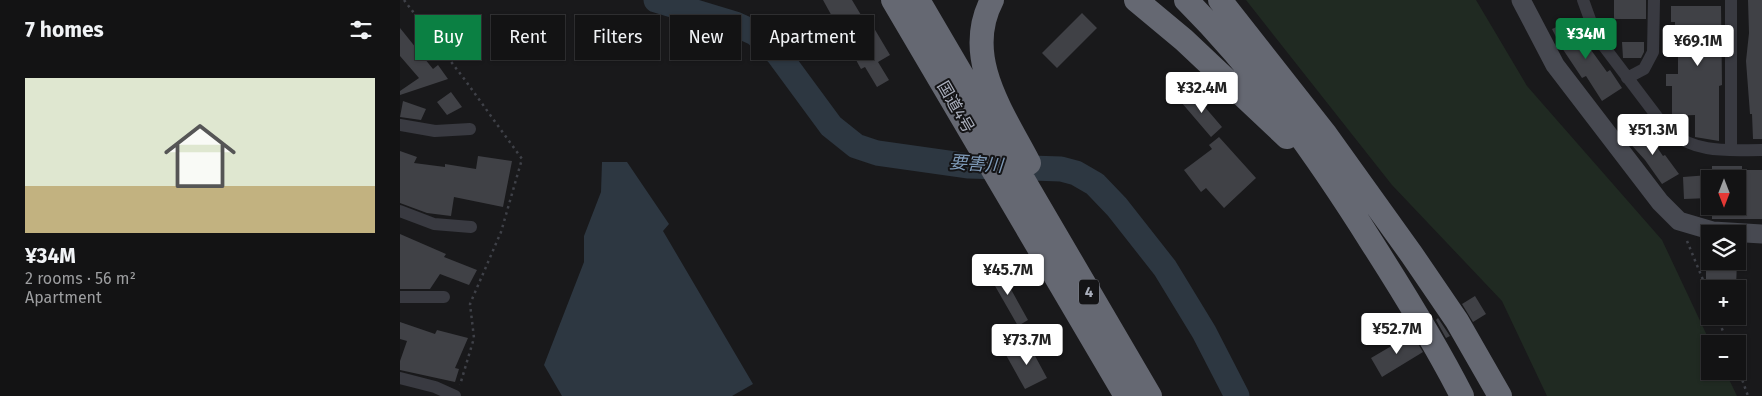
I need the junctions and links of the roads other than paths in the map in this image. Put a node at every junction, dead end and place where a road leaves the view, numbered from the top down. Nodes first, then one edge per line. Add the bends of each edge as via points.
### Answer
1 (892, 0) edge
2 (918, 0) edge
3 (992, 0) edge
4 (1136, 0) edge
5 (1186, 0) edge
6 (1521, 0) edge
7 (1583, 0) edge
8 (1654, 0) edge
9 (1730, 0) edge
10 (1222, 2) edge
11 (1628, 78) junction
12 (400, 125) edge
13 (470, 128) dead end
14 (1731, 150) junction
15 (1762, 150) edge
16 (1003, 152) junction
17 (1329, 175) junction
18 (400, 211) edge
19 (471, 227) dead end
20 (1762, 234) edge
21 (400, 297) edge
22 (444, 297) dead end
23 (1107, 364) junction
24 (400, 378) edge
25 (434, 392) edge
26 (457, 392) edge
27 (1113, 396) edge
28 (1126, 396) edge
29 (1150, 396) edge
30 (1462, 396) edge
31 (1500, 396) edge

1 - 16 highway, 国道4号 / 4
2 - 16 highway, 国道4号 / 4
3 - 16 highway via 983,20 980,44 993,93
4 - 17 highway via 1184,40
5 - 17 highway via 1271,97
6 - 20 street via 1555,65 1660,202 1679,221 1713,231
7 - 11 street via 1596,36
8 - 11 street via 1653,52 1644,69
9 - 14 street
10 - 31 highway via 1326,135 1412,255 1457,321
11 - 14 street via 1668,131 1682,142 1707,150
12 - 13 street via 435,131
14 - 15 street
16 - 23 highway, 国道4号 / 4 via 1003,188
16 - 29 highway, 4 via 1034,188 1077,271
17 - 30 highway via 1430,334
18 - 19 street via 434,224
21 - 22 street
23 - 27 highway
23 - 28 highway, 国道4号 / 4
24 - 25 street
25 - 26 street

